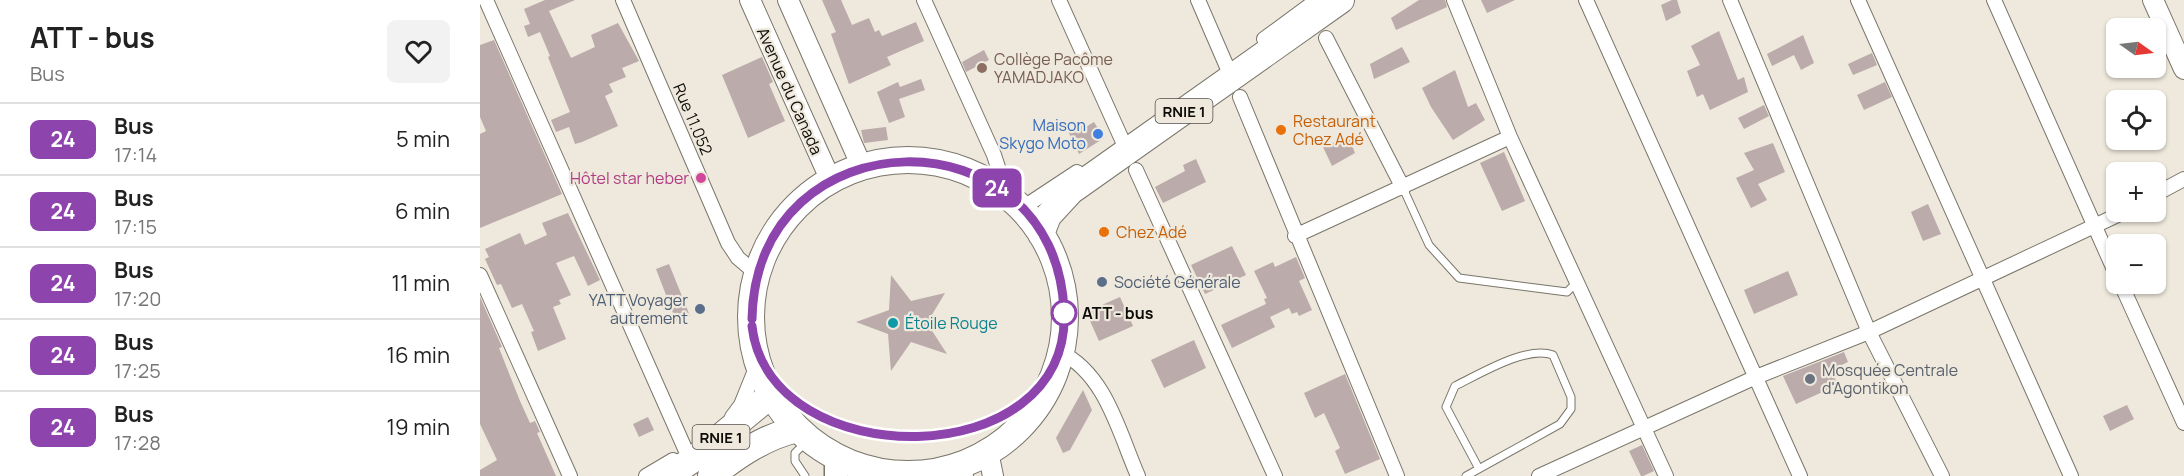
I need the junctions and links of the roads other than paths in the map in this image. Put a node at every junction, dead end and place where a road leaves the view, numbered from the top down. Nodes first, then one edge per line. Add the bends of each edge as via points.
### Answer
1 (486, 0) edge
2 (623, 0) edge
3 (750, 0) edge
4 (788, 0) edge
5 (924, 0) edge
6 (1059, 0) edge
7 (1198, 0) edge
8 (1317, 0) edge
9 (1341, 0) edge
10 (1454, 0) edge
11 (1586, 0) edge
12 (1730, 0) edge
13 (1858, 0) edge
14 (1994, 0) edge
15 (2153, 0) edge
16 (1326, 38) dead end
17 (1227, 67) junction
18 (2184, 69) edge
19 (1240, 98) dead end
20 (1510, 137) junction
21 (1123, 142) junction
22 (862, 167) junction
23 (1136, 170) dead end
24 (2184, 179) edge
25 (831, 181) junction
26 (1402, 188) junction
27 (2166, 189) edge
28 (1014, 202) junction
29 (2106, 221) edge
30 (2095, 227) junction
31 (1041, 234) junction
32 (1295, 236) junction
33 (2106, 252) edge
34 (758, 274) junction
35 (480, 275) edge
36 (1981, 279) junction
37 (1575, 284) junction
38 (2126, 294) edge
39 (1869, 332) junction
40 (1060, 352) junction
41 (758, 363) junction
42 (1756, 377) junction
43 (772, 394) junction
44 (2184, 423) edge
45 (1644, 430) junction
46 (803, 434) junction
47 (686, 452) junction
48 (991, 464) edge
49 (836, 467) edge
50 (1478, 468) junction
51 (960, 471) edge
52 (872, 473) edge
53 (1543, 475) edge
54 (570, 476) edge
55 (646, 476) edge
56 (668, 476) edge
57 (711, 476) edge
58 (805, 476) edge
59 (1138, 476) edge
60 (1275, 476) edge
61 (1397, 476) edge
62 (1466, 476) edge
63 (1666, 476) edge
64 (1800, 476) edge
65 (1942, 476) edge
66 (2071, 476) edge

1 - 47 street
2 - 34 street, Rue 11.052 via 728,243 738,258
3 - 25 main road, Avenue du Canada
4 - 22 main road
5 - 28 street
6 - 21 street
7 - 17 street
8 - 17 street
9 - 31 highway, RNIE 1 via 1071,190 1048,216
10 - 20 street
11 - 42 street
12 - 39 street
13 - 36 street
14 - 30 street
15 - 18 main road
16 - 26 street
17 - 21 street
19 - 32 street
20 - 26 street
20 - 37 street
21 - 28 street
22 - 25 highway
22 - 28 highway via 902,160 943,164 972,174
23 - 60 street
24 - 27 street
25 - 34 highway via 785,221
26 - 32 street
26 - 37 lane via 1429,245 1459,278 1567,292
28 - 31 highway
29 - 30 street
30 - 33 street
30 - 36 street
31 - 40 highway via 1063,293
32 - 61 street
34 - 41 highway via 752,319
35 - 54 street
36 - 39 street
36 - 66 street
37 - 45 street
38 - 44 street
39 - 42 street
39 - 65 street
40 - 48 highway via 1052,379 1035,409
40 - 59 street via 1080,363 1101,390
41 - 43 highway
41 - 47 street via 738,410
42 - 45 street
42 - 64 street
43 - 46 highway
43 - 56 highway, RNIE 1
45 - 53 street
45 - 63 street
46 - 49 highway
46 - 57 highway, RNIE 1 via 777,434
46 - 58 lane via 795,461
47 - 55 street
48 - 51 highway
49 - 52 highway
50 - 50 lane via 1560,424 1571,409 1571,397 1553,355 1542,351 1528,353 1455,386 1446,406
50 - 62 lane
51 - 52 highway

